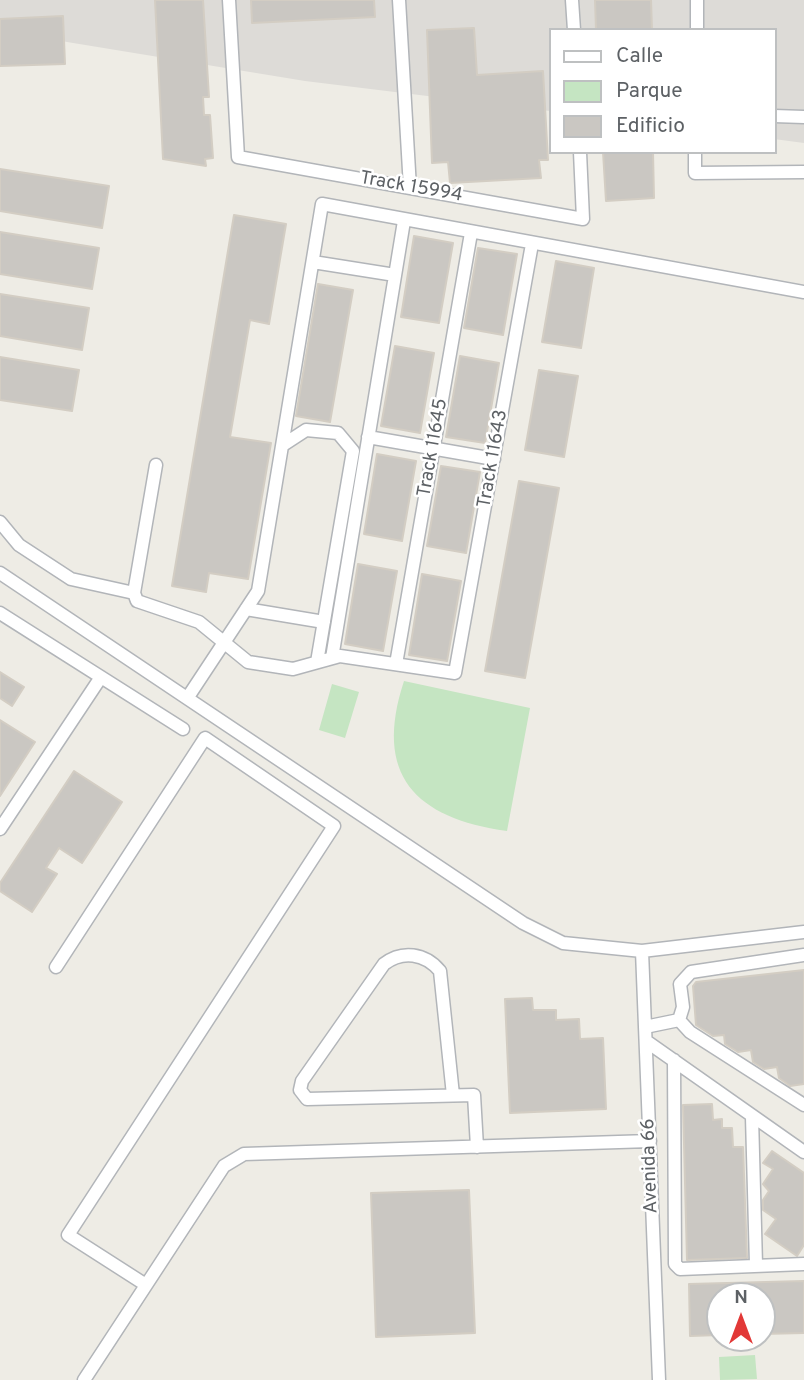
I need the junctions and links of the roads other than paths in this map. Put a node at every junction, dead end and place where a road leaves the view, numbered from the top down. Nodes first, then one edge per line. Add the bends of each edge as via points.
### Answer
1 (229, 0) edge
2 (399, 0) edge
3 (572, 0) edge
4 (697, 0) edge
5 (574, 28) edge
6 (697, 28) edge
7 (776, 116) edge
8 (804, 117) edge
9 (580, 154) edge
10 (695, 154) edge
11 (804, 172) edge
12 (410, 188) junction
13 (404, 221) junction
14 (471, 233) junction
15 (532, 244) junction
16 (313, 262) junction
17 (395, 275) junction
18 (804, 292) edge
19 (368, 437) junction
20 (283, 445) junction
21 (434, 449) junction
22 (494, 459) junction
23 (156, 466) dead end
24 (0, 522) edge
25 (0, 573) edge
26 (134, 593) junction
27 (246, 609) junction
28 (0, 613) edge
29 (324, 622) junction
30 (223, 642) junction
31 (332, 658) junction
32 (317, 662) junction
33 (396, 664) junction
34 (101, 677) junction
35 (188, 697) junction
36 (183, 729) dead end
37 (0, 829) edge
38 (804, 932) edge
39 (642, 951) junction
40 (804, 955) edge
41 (56, 967) dead end
42 (679, 1020) junction
43 (645, 1027) junction
44 (646, 1041) junction
45 (674, 1060) junction
46 (453, 1095) junction
47 (804, 1105) edge
48 (752, 1117) junction
49 (650, 1141) junction
50 (477, 1147) junction
51 (804, 1152) edge
52 (804, 1264) edge
53 (756, 1265) junction
54 (146, 1286) junction
55 (84, 1380) edge
56 (659, 1380) edge

1 - 12 street, Track 15994 via 238,157
2 - 12 street
3 - 5 street
4 - 6 street
7 - 8 street
9 - 12 street, Track 15994 via 583,219
10 - 11 street via 695,173
13 - 14 street
13 - 16 street via 322,204
13 - 17 street
14 - 15 street
14 - 21 street, Track 11645
15 - 18 street
15 - 22 street, Track 11643
16 - 17 street
16 - 20 street
17 - 19 street
19 - 21 street
19 - 31 street
20 - 27 street via 258,591
20 - 29 street via 306,430 338,433 353,451
21 - 22 street
21 - 33 street, Track 11645
22 - 33 street, Track 11643 via 455,673
23 - 26 street
24 - 26 street via 19,545 71,579
25 - 35 street
26 - 30 street via 145,606 199,622
27 - 29 street
27 - 30 street
28 - 34 street
29 - 32 street
30 - 32 street via 248,662 293,669
30 - 35 street
31 - 32 street
31 - 33 street
34 - 36 street
34 - 37 street
35 - 39 street via 523,923 563,943
38 - 39 street
39 - 43 street, Avenida 66
40 - 42 street via 691,972 680,984 683,1007
41 - 54 street via 205,738 334,826 68,1235
42 - 43 street
42 - 47 street via 690,1032
43 - 44 street, Avenida 66
44 - 45 street
44 - 49 street, Avenida 66
45 - 48 street
45 - 53 street via 675,1264 680,1269
46 - 46 street via 307,1099 300,1090 384,964 403,955 419,956 440,971
46 - 50 street via 474,1094
48 - 51 street
48 - 53 street
49 - 50 street
49 - 56 street, Avenida 66
50 - 54 street via 232,1158
52 - 53 street
54 - 55 street

